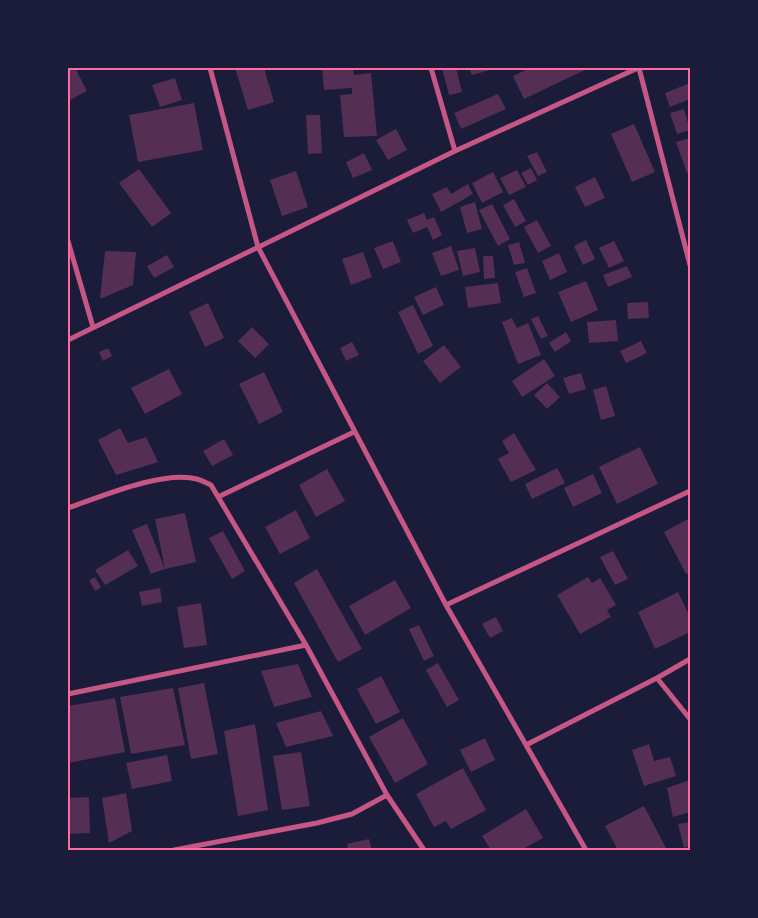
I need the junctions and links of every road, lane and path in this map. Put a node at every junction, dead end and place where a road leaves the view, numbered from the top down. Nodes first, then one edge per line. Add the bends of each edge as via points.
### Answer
1 (210, 68) edge
2 (431, 68) edge
3 (638, 68) edge
4 (456, 151) junction
5 (68, 241) edge
6 (258, 247) junction
7 (690, 265) edge
8 (93, 327) junction
9 (68, 340) edge
10 (354, 432) junction
11 (690, 491) edge
12 (218, 497) junction
13 (68, 508) edge
14 (446, 605) junction
15 (306, 644) junction
16 (690, 659) edge
17 (657, 678) junction
18 (68, 694) edge
19 (690, 719) edge
20 (526, 745) junction
21 (388, 795) junction
22 (174, 850) edge
23 (424, 850) edge
24 (586, 850) edge

1 - 6 street
2 - 4 street
3 - 4 street
3 - 7 street
4 - 6 street
5 - 8 street
6 - 8 street
6 - 10 street
8 - 9 street
10 - 12 street
10 - 14 street
11 - 14 street
12 - 13 street via 211,485 180,477 142,483
12 - 15 street
14 - 20 street
15 - 18 street
15 - 21 street
16 - 17 street
17 - 19 street
17 - 20 street
20 - 24 street
21 - 22 street via 352,814 317,823
21 - 23 street

